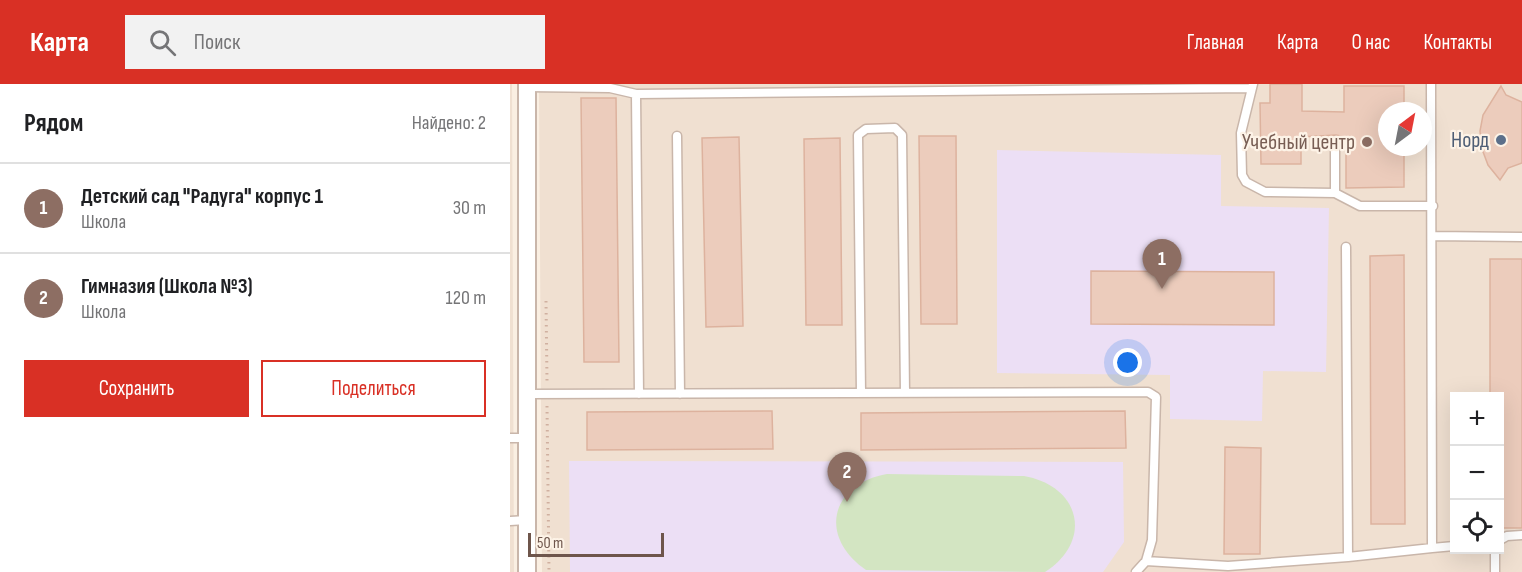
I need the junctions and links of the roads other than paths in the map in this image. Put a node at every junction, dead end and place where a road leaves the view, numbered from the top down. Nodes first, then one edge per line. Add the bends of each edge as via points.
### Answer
1 (1431, 84) edge
2 (527, 86) edge
3 (1253, 86) edge
4 (636, 94) junction
5 (677, 136) dead end
6 (1335, 141) dead end
7 (1335, 194) junction
8 (1433, 206) junction
9 (1433, 237) junction
10 (1522, 237) edge
11 (1346, 247) dead end
12 (861, 393) junction
13 (905, 393) junction
14 (527, 394) junction
15 (639, 394) junction
16 (680, 394) junction
17 (518, 438) edge
18 (518, 520) edge
19 (1522, 535) edge
20 (1504, 538) edge
21 (1450, 546) edge
22 (1432, 548) junction
23 (1495, 554) edge
24 (1348, 557) junction
25 (1146, 561) junction
26 (527, 572) edge
27 (1136, 572) edge
28 (1495, 572) edge

1 - 8 lane
2 - 4 lane via 610,88
2 - 14 street
3 - 4 lane
3 - 7 lane via 1241,133 1242,175 1246,182 1265,192
4 - 15 lane
5 - 16 lane
6 - 7 lane
7 - 8 lane via 1360,206
8 - 9 lane
9 - 10 lane
9 - 22 lane
11 - 24 lane
12 - 13 lane
12 - 13 lane via 858,135 866,129 895,128 902,135
12 - 16 lane
13 - 25 lane via 1148,392 1156,397 1152,540
14 - 15 lane
14 - 17 street
15 - 16 lane
17 - 18 street
18 - 26 street
19 - 20 lane
21 - 22 lane
22 - 24 lane
23 - 28 lane
24 - 25 lane via 1228,566
25 - 27 lane

